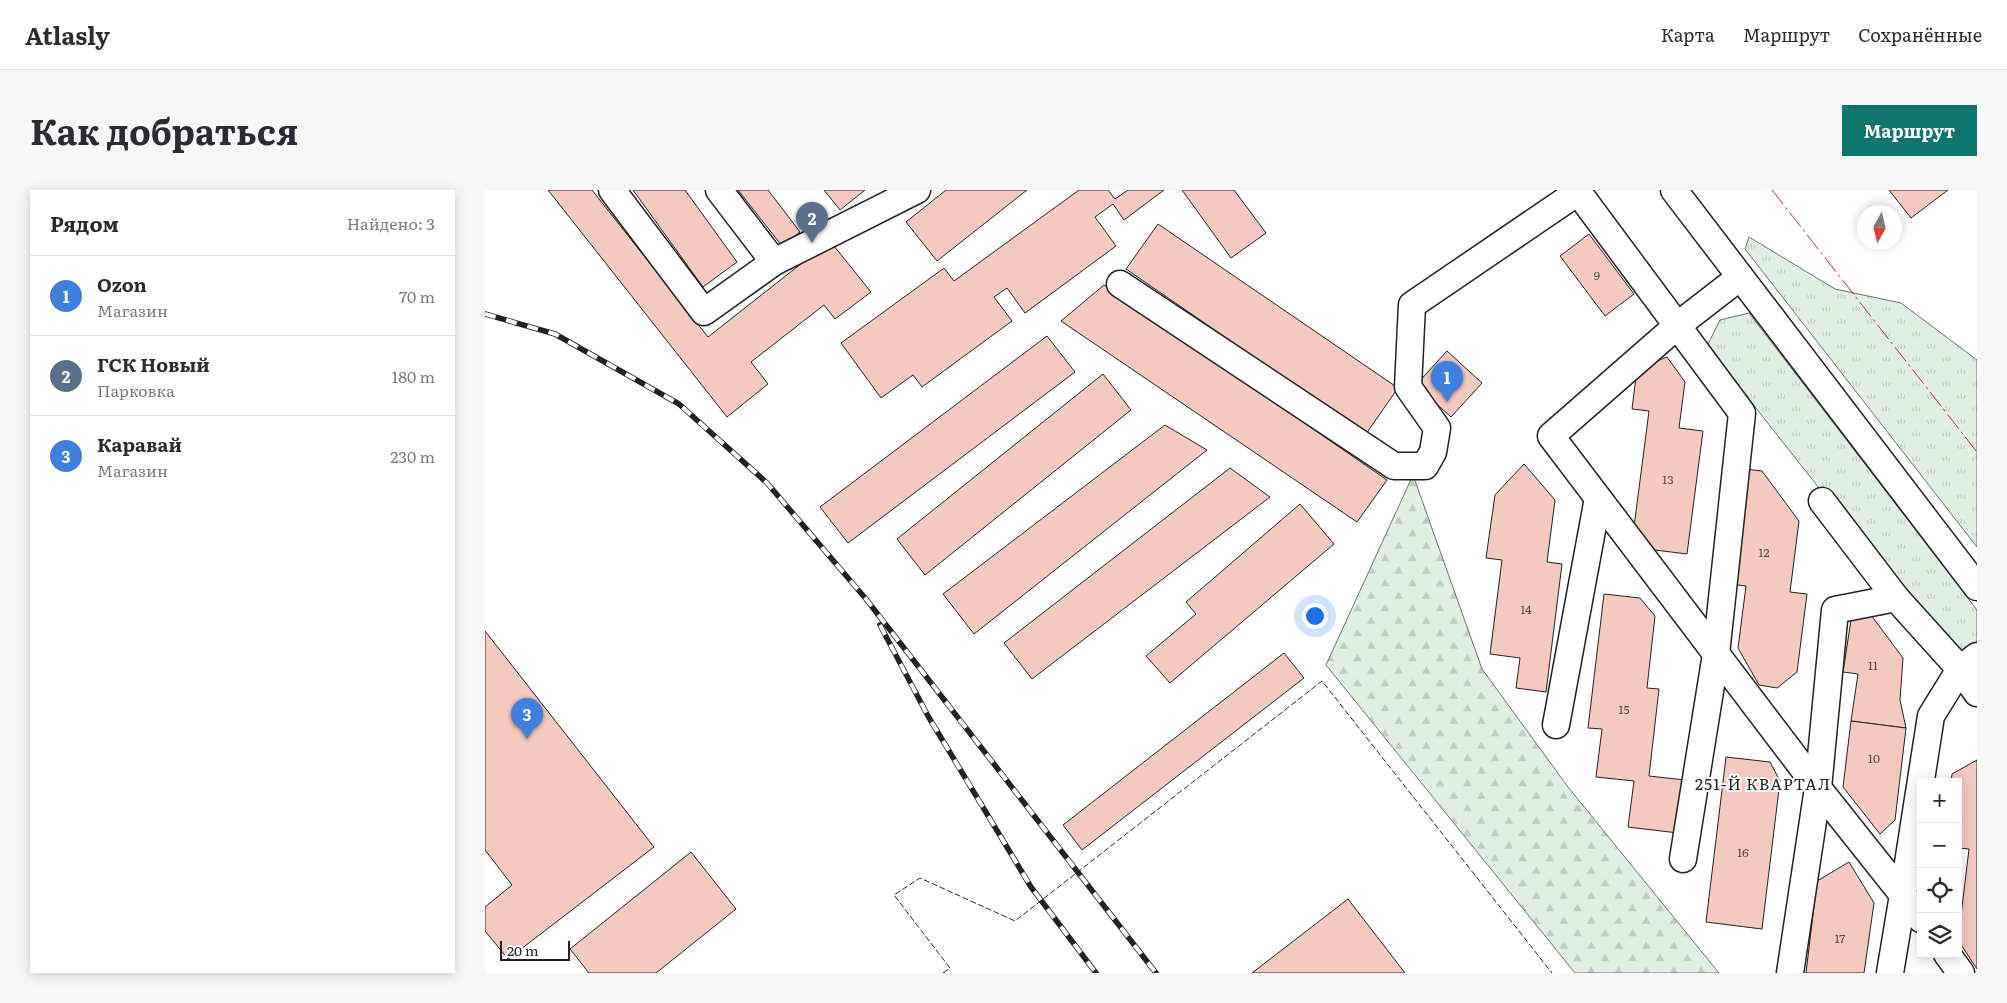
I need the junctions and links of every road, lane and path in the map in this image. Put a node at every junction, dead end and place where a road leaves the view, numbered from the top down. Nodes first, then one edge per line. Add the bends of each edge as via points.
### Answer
1 (612, 190) edge
2 (719, 190) edge
3 (917, 190) edge
4 (1674, 190) edge
5 (1572, 191) edge
6 (774, 262) junction
7 (1740, 277) junction
8 (1120, 284) dead end
9 (1678, 325) junction
10 (1597, 498) junction
11 (1822, 501) dead end
12 (1977, 586) edge
13 (1896, 598) junction
14 (1716, 654) junction
15 (1968, 663) edge
16 (1977, 693) edge
17 (1556, 725) dead end
18 (1818, 788) junction
19 (1683, 859) dead end
20 (1903, 895) junction
21 (1917, 914) edge
22 (1950, 958) edge
23 (1790, 973) edge
24 (1890, 973) edge
25 (1961, 973) edge

1 - 6 street via 704,312
2 - 6 street
3 - 6 street
4 - 7 street
5 - 8 street via 1412,305 1408,386 1437,428 1433,452 1425,466 1394,466
5 - 9 street
7 - 9 street
7 - 12 street
9 - 10 street via 1551,436
9 - 14 street via 1742,413
10 - 14 street
10 - 17 street
11 - 13 street
13 - 15 street
13 - 18 street via 1835,610
14 - 18 street
14 - 19 street
15 - 16 street
15 - 20 street via 1931,716
18 - 20 street
18 - 23 street
20 - 21 street
20 - 24 street
22 - 25 street

